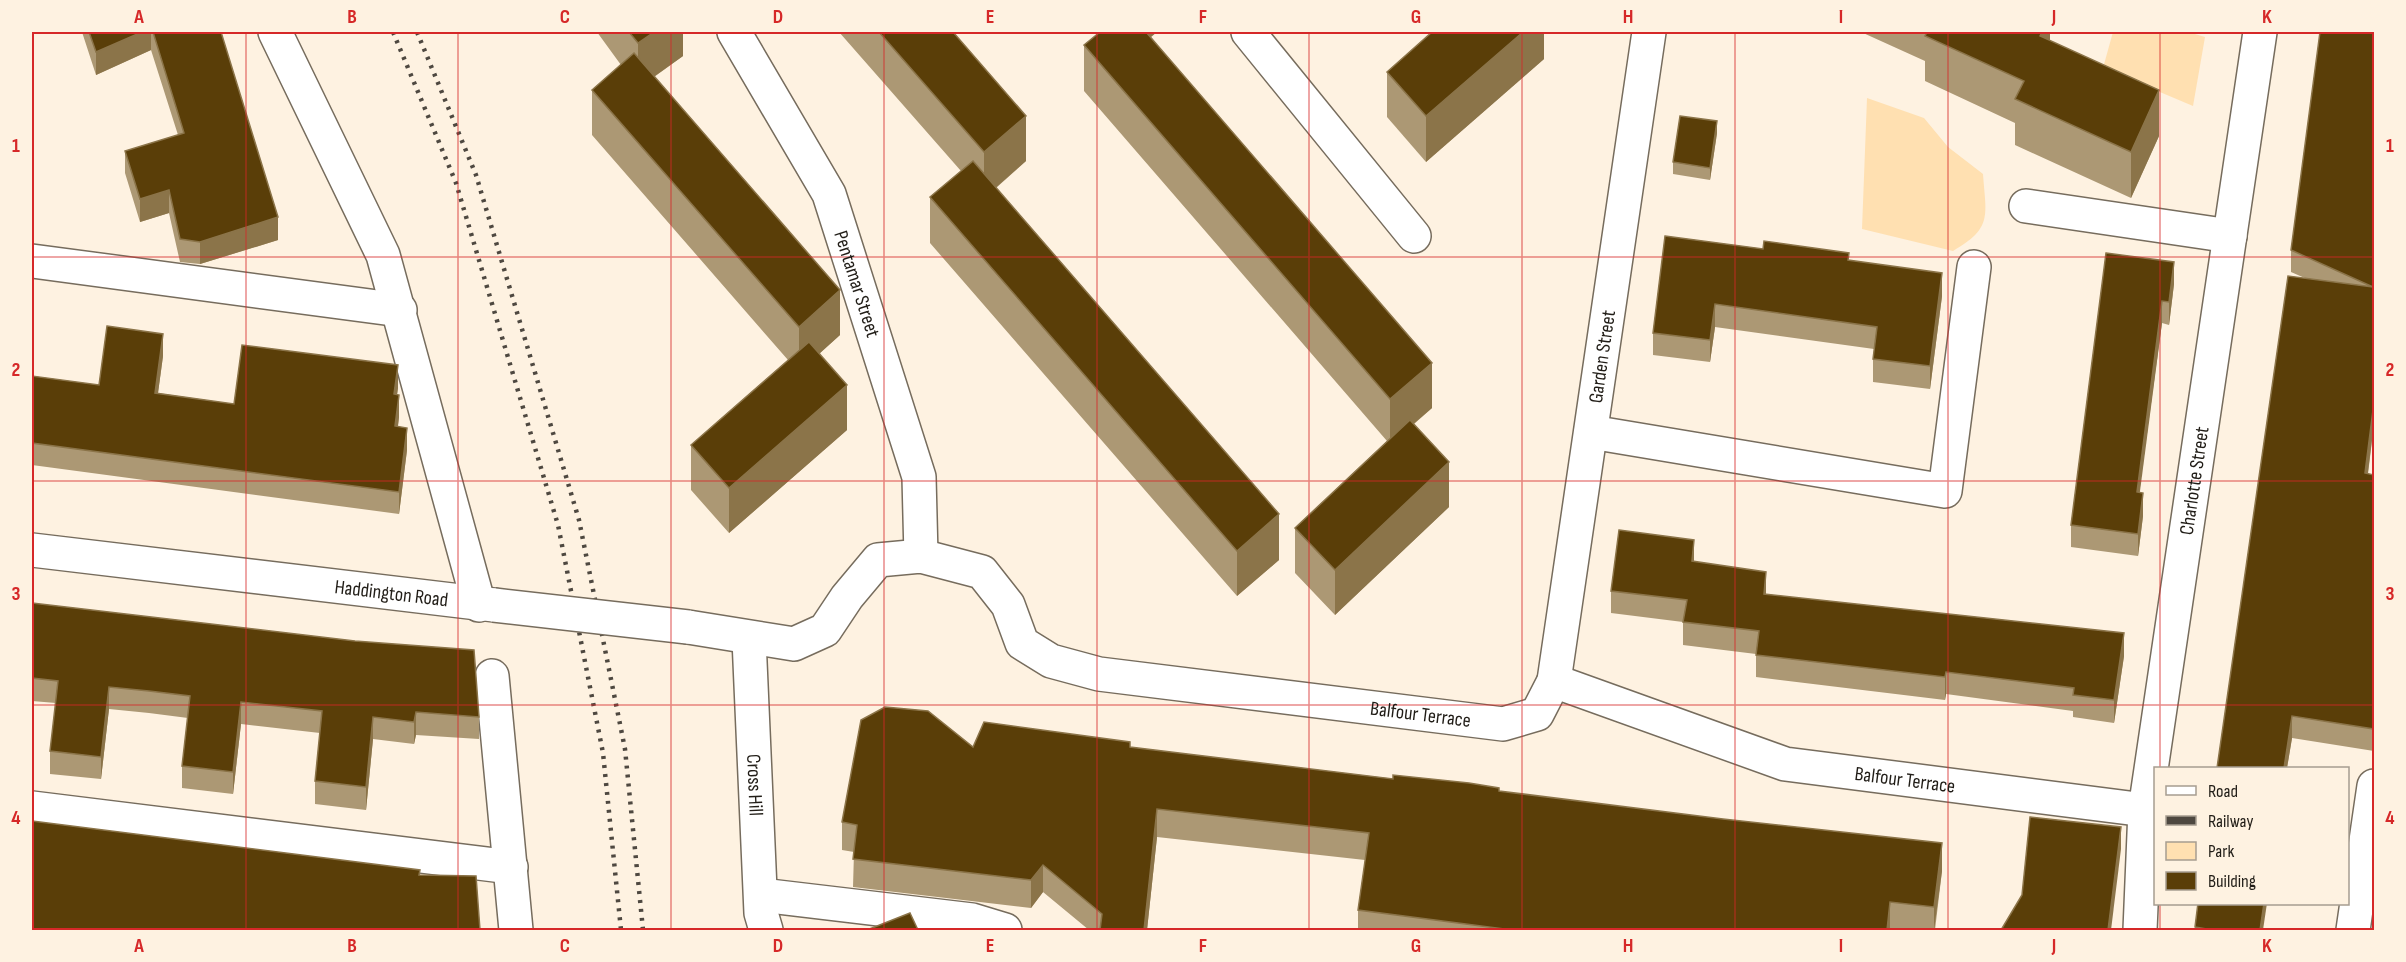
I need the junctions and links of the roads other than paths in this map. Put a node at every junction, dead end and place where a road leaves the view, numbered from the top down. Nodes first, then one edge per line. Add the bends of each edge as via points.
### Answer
1 (275, 32) edge
2 (734, 32) edge
3 (1248, 32) edge
4 (1649, 32) edge
5 (2260, 32) edge
6 (2026, 206) dead end
7 (1414, 236) dead end
8 (2230, 236) junction
9 (32, 261) edge
10 (1974, 267) dead end
11 (399, 310) junction
12 (1591, 432) junction
13 (32, 550) edge
14 (921, 556) junction
15 (487, 605) junction
16 (749, 639) junction
17 (492, 676) dead end
18 (1554, 681) junction
19 (2374, 786) edge
20 (32, 808) edge
21 (2145, 810) junction
22 (511, 867) junction
23 (761, 895) junction
24 (516, 930) edge
25 (766, 930) edge
26 (1005, 930) edge
27 (2140, 930) edge
28 (2353, 930) edge

1 - 11 street via 383,255
2 - 14 street, Pentamar Street via 829,194 919,477
3 - 7 street
4 - 12 street, Garden Street
5 - 8 street, Charlotte Street
6 - 8 street
8 - 21 street, Charlotte Street
9 - 11 street
10 - 12 street via 1945,491
11 - 15 street
12 - 18 street, Garden Street
13 - 15 street, Haddington Road
14 - 16 street, Balfour Terrace via 878,560 825,630 794,644
14 - 18 street, Balfour Terrace via 982,572 1008,605 1022,643 1051,661 1099,674 1503,724 1537,714
15 - 16 street, Haddington Road, bridge via 688,627
16 - 23 street, Cross Hill
17 - 22 street
18 - 21 street, Balfour Terrace via 1785,764
19 - 28 street
20 - 22 street
21 - 27 street, Charlotte Street
22 - 24 street
23 - 25 street, Cross Hill
23 - 26 street via 972,920

